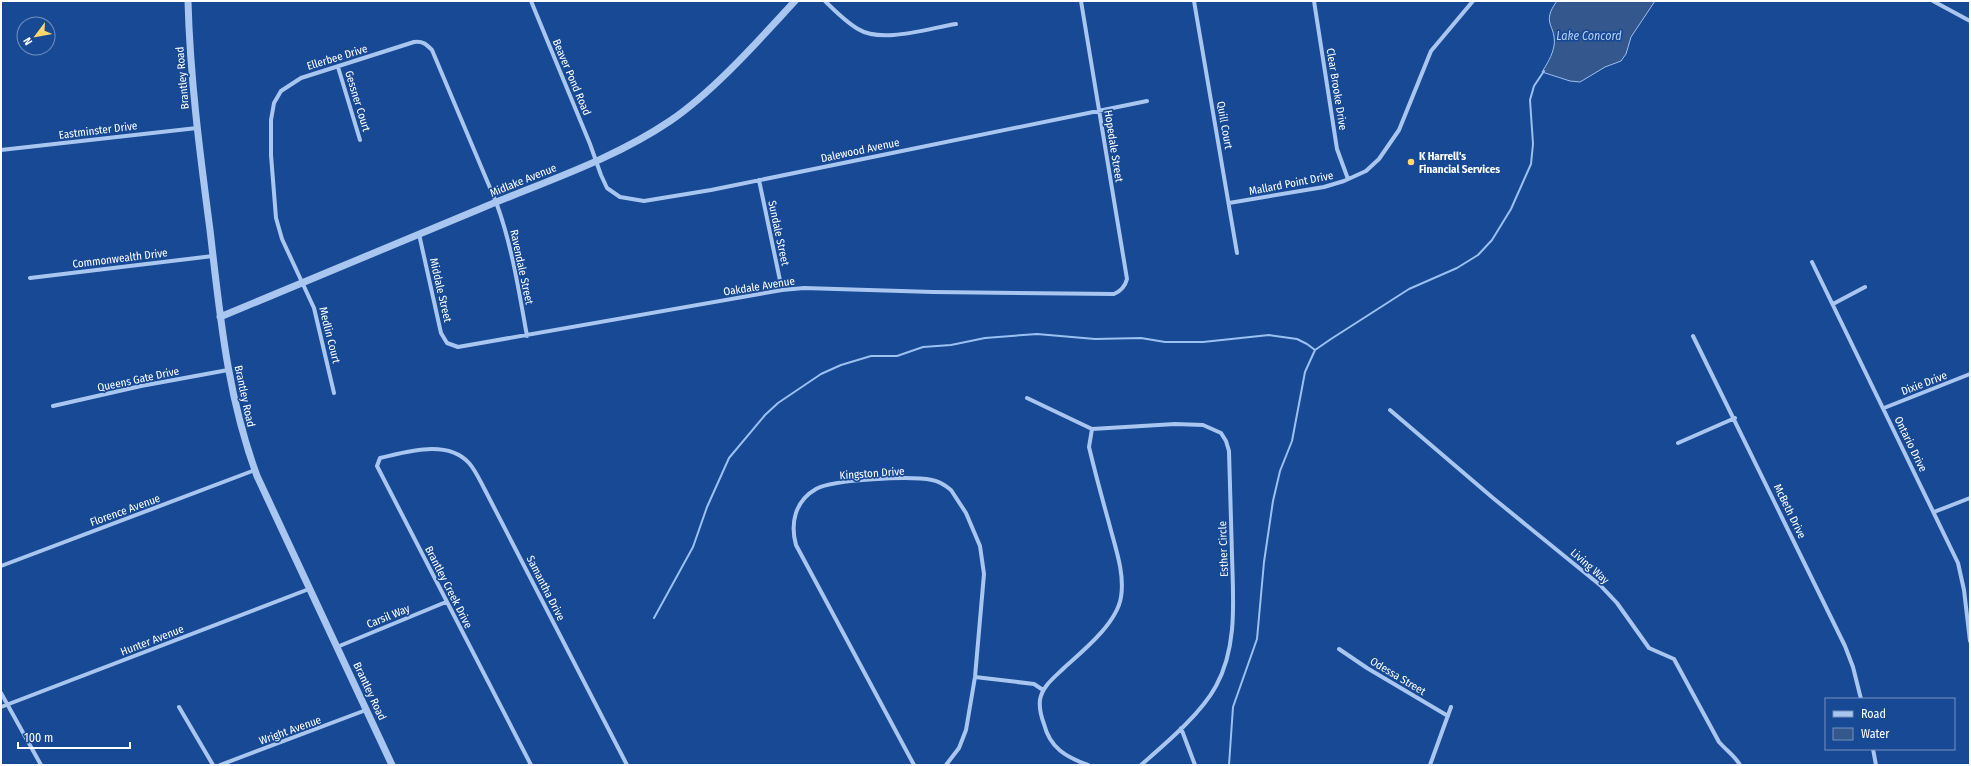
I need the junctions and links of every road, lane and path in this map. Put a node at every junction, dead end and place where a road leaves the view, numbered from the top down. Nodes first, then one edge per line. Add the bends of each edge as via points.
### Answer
1 (188, 1) edge
2 (531, 1) edge
3 (796, 1) edge
4 (825, 1) edge
5 (1081, 1) edge
6 (1194, 1) edge
7 (1314, 1) edge
8 (1473, 1) edge
9 (1933, 1) edge
10 (1970, 21) edge
11 (956, 24) dead end
12 (338, 67) junction
13 (1147, 100) dead end
14 (1099, 109) junction
15 (197, 128) junction
16 (360, 140) dead end
17 (1, 150) edge
18 (596, 161) junction
19 (1348, 179) junction
20 (758, 180) junction
21 (496, 202) junction
22 (1229, 203) junction
23 (419, 234) junction
24 (1237, 253) dead end
25 (213, 256) junction
26 (1812, 262) dead end
27 (30, 278) dead end
28 (303, 282) junction
29 (1865, 287) dead end
30 (782, 290) junction
31 (1120, 291) joint
32 (1833, 304) junction
33 (220, 317) junction
34 (527, 336) junction
35 (1693, 336) dead end
36 (452, 346) joint
37 (228, 370) junction
38 (1970, 374) edge
39 (334, 393) dead end
40 (1027, 398) dead end
41 (53, 406) dead end
42 (1884, 408) junction
43 (1390, 410) dead end
44 (1735, 418) junction
45 (1092, 429) junction
46 (1678, 443) dead end
47 (425, 450) joint
48 (255, 470) junction
49 (1970, 498) edge
50 (1934, 512) junction
51 (1, 566) edge
52 (309, 589) junction
53 (446, 602) junction
54 (1970, 641) edge
55 (337, 647) junction
56 (1339, 648) dead end
57 (975, 677) junction
58 (1043, 690) junction
59 (1, 693) edge
60 (1861, 698) edge
61 (7, 705) junction
62 (1, 707) edge
63 (179, 707) dead end
64 (1451, 707) dead end
65 (366, 710) junction
66 (1448, 716) junction
67 (1181, 728) junction
68 (1873, 750) edge
69 (41, 765) edge
70 (213, 765) edge
71 (220, 765) edge
72 (392, 765) edge
73 (531, 765) edge
74 (627, 765) edge
75 (914, 765) edge
76 (946, 765) edge
77 (1088, 765) edge
78 (1141, 765) edge
79 (1196, 765) edge
80 (1430, 765) edge
81 (1740, 765) edge
82 (1876, 765) edge

1 - 15 street, Brantley Road via 189,46
2 - 18 street, Beaver Pond Road
3 - 18 street, Midlake Avenue via 688,107 645,137
4 - 11 street via 858,29 875,35 889,36
5 - 14 street, Hopedale Street
6 - 22 street, Quill Court
7 - 19 street, Clear Brooke Drive via 1337,149
8 - 19 street, Mallard Point Drive via 1431,52 1406,116 1379,159 1366,171
9 - 10 street
12 - 16 street, Gessner Court
12 - 21 street, Ellerbee Drive via 414,42 426,43 436,56
12 - 28 street, Ellerbee Drive via 301,78 286,87 274,103 271,120 271,155 278,230
13 - 14 street, Dalewood Avenue
14 - 20 street, Dalewood Avenue
14 - 31 street, Hopedale Street via 1126,279 1126,284
15 - 17 street, Eastminster Drive
15 - 25 street, Brantley Road
18 - 20 street, Dalewood Avenue via 607,188 615,195 628,199 654,200
18 - 21 street, Midlake Avenue
19 - 22 street, Mallard Point Drive via 1324,187
20 - 30 street, Sundale Street
21 - 23 street, Midlake Avenue
21 - 34 street, Ravendale Street via 519,291
22 - 24 street, Quill Court
23 - 28 street, Midlake Avenue
23 - 36 street, Middale Street via 441,333
25 - 27 street, Commonwealth Drive
25 - 33 street, Brantley Road
26 - 32 street, Ontario Drive
28 - 33 street, Midlake Avenue
28 - 39 street, Medlin Court via 318,322
29 - 32 street
30 - 31 street, Oakdale Avenue via 804,288 1106,294
30 - 34 street, Oakdale Avenue
32 - 42 street, Ontario Drive
33 - 37 street, Brantley Road
34 - 36 street, Oakdale Avenue via 466,347
35 - 44 street, McBeth Drive
37 - 41 street, Queens Gate Drive
37 - 48 street, Brantley Road via 237,413
38 - 42 street, Dixie Drive
40 - 45 street, Esther Circle
42 - 50 street, Ontario Drive
43 - 81 street, Living Way via 1600,585 1617,603 1649,648 1674,659 1719,742 1735,756
44 - 46 street
44 - 60 street, McBeth Drive via 1845,646
45 - 58 street via 1089,447 1119,560 1122,598 1116,614 1101,632
45 - 67 street, Esther Circle via 1175,424 1203,425 1222,433 1229,451 1234,613 1230,646 1215,687
47 - 53 street, Brantley Creek Drive via 380,458 377,466
47 - 74 street, Samantha Drive via 446,451 460,456 475,471
48 - 51 street, Florence Avenue
48 - 52 street, Brantley Road
49 - 50 street
50 - 54 street, Ontario Drive via 1958,563
52 - 55 street, Brantley Road
52 - 61 street, Hunter Avenue
53 - 55 street, Carsil Way
53 - 73 street, Brantley Creek Drive
55 - 65 street, Brantley Road
56 - 66 street, Odessa Street via 1367,668
57 - 58 street via 1034,684
57 - 75 street, Kingston Drive via 984,587 982,554 972,526 951,490 932,480 877,480 827,485 809,495 795,515 792,532 796,545
57 - 76 street, Kingston Drive via 965,736
58 - 77 street via 1040,711 1052,743 1064,755
59 - 61 street
61 - 62 street, Hunter Avenue
61 - 69 street
63 - 70 street
64 - 66 street
65 - 71 street, Wright Avenue
65 - 72 street, Brantley Road
66 - 80 street
67 - 78 street, Esther Circle
67 - 79 street
68 - 82 street

